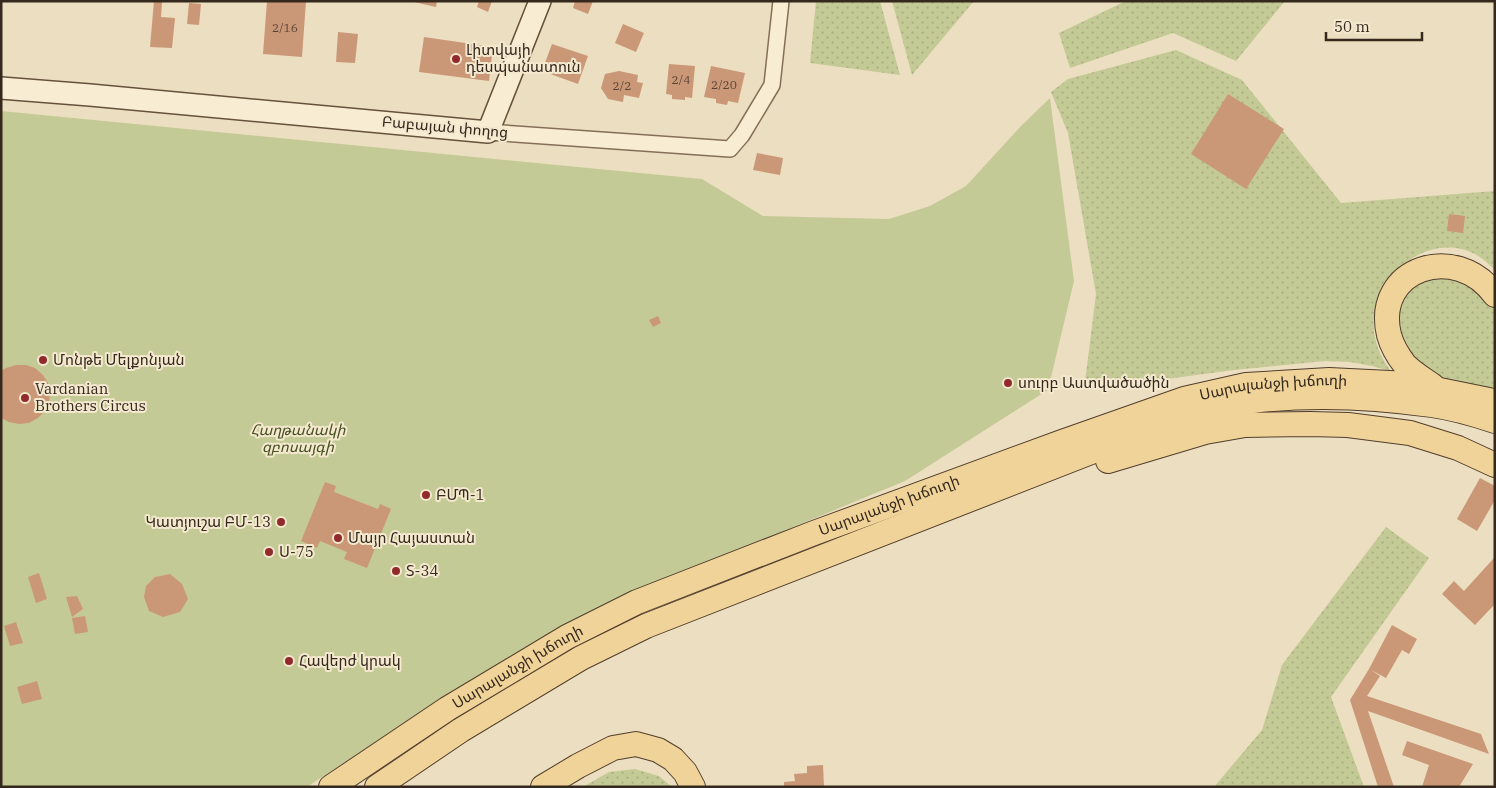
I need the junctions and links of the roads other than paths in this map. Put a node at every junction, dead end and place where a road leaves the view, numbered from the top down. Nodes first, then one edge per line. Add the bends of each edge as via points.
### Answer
1 (540, 1) edge
2 (781, 1) edge
3 (1, 88) edge
4 (488, 132) junction
5 (1495, 295) edge
6 (1438, 389) junction
7 (1495, 402) edge
8 (1495, 421) edge
9 (1495, 465) edge
10 (1020, 480) junction
11 (331, 787) edge
12 (377, 787) edge
13 (543, 787) edge
14 (693, 787) edge

1 - 4 street
2 - 4 street, Բաբայան փողոց via 772,85 730,148
3 - 4 street, Բաբայան փողոց
5 - 6 main road via 1477,276 1446,266 1418,271 1393,294 1387,319 1396,352 1408,368
6 - 7 main road, Սարալանջի խճուղի
6 - 11 main road, Սարալանջի խճուղի via 1410,384 1328,380 1246,385 1184,399 1062,442 637,602 568,637 455,704
8 - 10 main road, Սարալանջի խճուղի via 1433,405 1379,400 1323,397 1252,401 1204,410
9 - 10 main road via 1458,448 1410,433 1348,425 1264,424 1205,432 1078,470
10 - 12 main road, Սարալանջի խճուղի via 646,626 581,658 461,730
13 - 14 main road via 613,748 636,744 673,758 686,772

